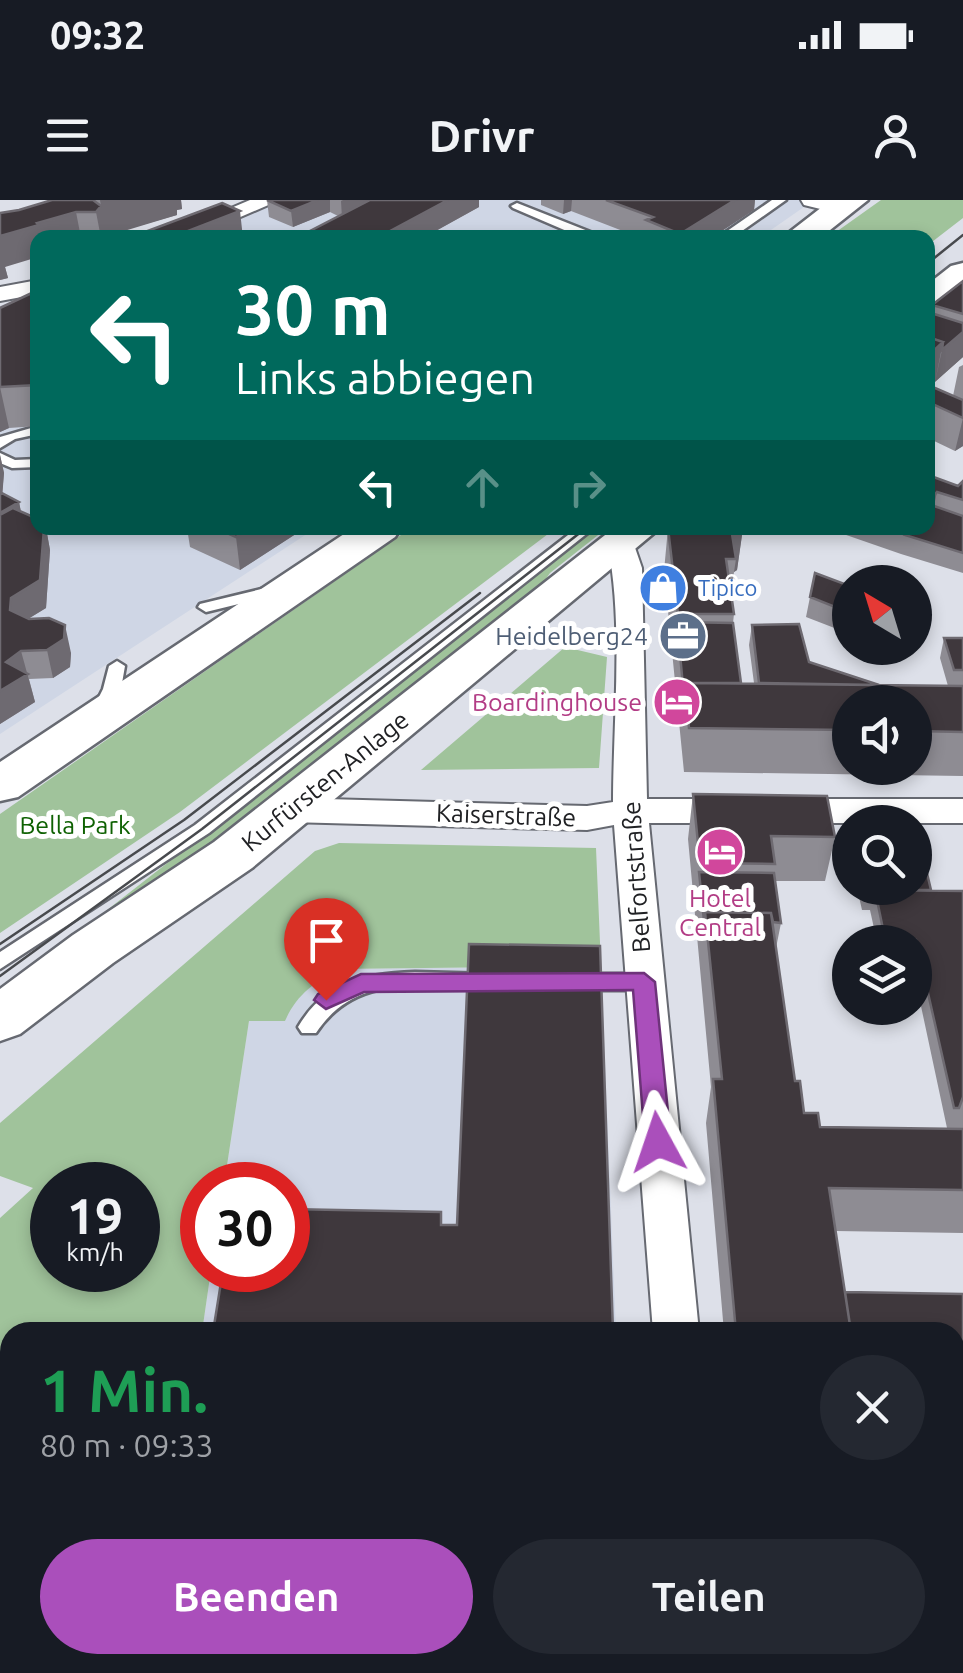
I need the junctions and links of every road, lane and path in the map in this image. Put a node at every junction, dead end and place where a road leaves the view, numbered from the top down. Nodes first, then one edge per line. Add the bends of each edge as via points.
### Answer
1 (212, 200) edge
2 (269, 200) edge
3 (780, 200) edge
4 (835, 203) edge
5 (517, 206) dead end
6 (236, 212) junction
7 (190, 230) edge
8 (575, 230) edge
9 (734, 230) edge
10 (806, 230) edge
11 (30, 289) edge
12 (0, 294) edge
13 (30, 432) edge
14 (0, 444) edge
15 (0, 458) edge
16 (30, 463) edge
17 (370, 535) edge
18 (611, 535) edge
19 (611, 535) edge
20 (616, 535) edge
21 (295, 586) junction
22 (206, 607) dead end
23 (117, 666) dead end
24 (97, 719) junction
25 (0, 784) edge
26 (289, 810) junction
27 (963, 811) edge
28 (630, 812) junction
29 (0, 962) edge
30 (518, 982) edge
31 (558, 982) edge
32 (644, 982) junction
33 (0, 1020) edge
34 (308, 1027) dead end
35 (675, 1322) edge

1 - 6 street
2 - 6 street
3 - 9 lane
4 - 10 main road
5 - 8 lane
6 - 7 street
11 - 12 street
13 - 14 lane
15 - 16 lane
17 - 21 main road
18 - 26 main road, Kurfürsten-Anlage
19 - 29 lane via 202,829
20 - 28 street, Belfortstraße via 627,568
21 - 22 lane
21 - 24 main road
23 - 24 lane
24 - 25 main road
26 - 28 street, Kaiserstraße via 587,818
26 - 33 main road, Kurfürsten-Anlage
27 - 28 street, Kaiserstraße
28 - 32 street, Belfortstraße
30 - 34 lane via 361,983 326,1000
31 - 32 lane
32 - 35 street, Belfortstraße

